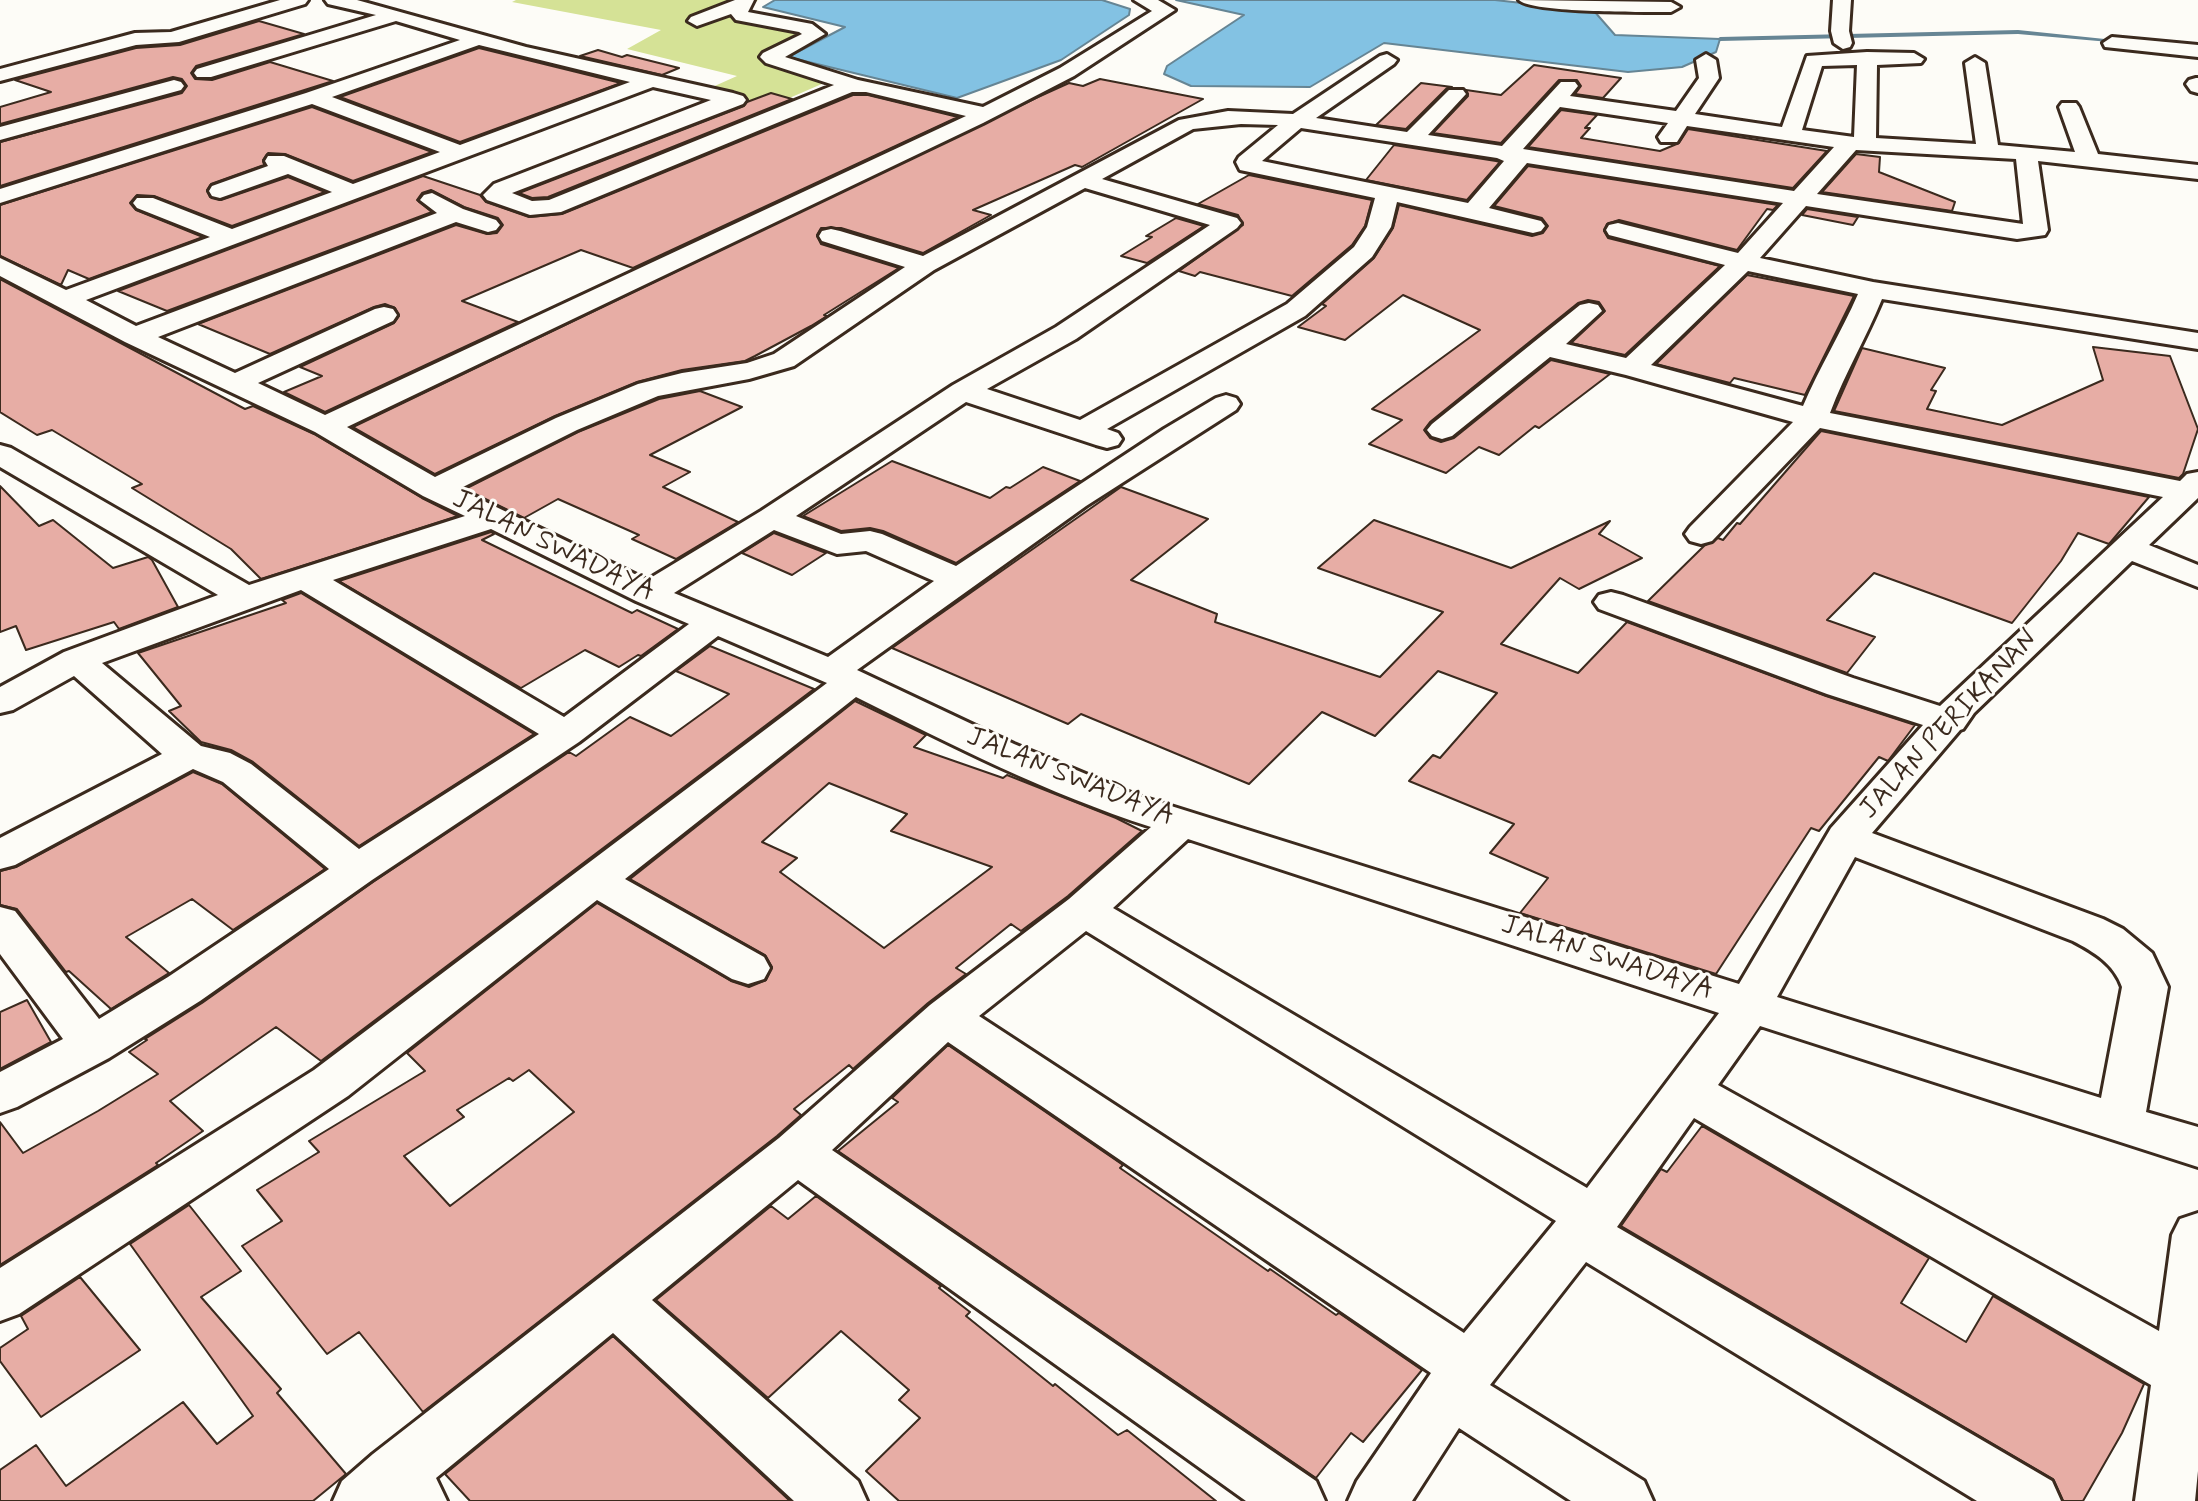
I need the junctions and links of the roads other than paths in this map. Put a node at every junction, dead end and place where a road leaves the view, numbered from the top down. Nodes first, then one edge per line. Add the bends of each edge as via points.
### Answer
1 (299, 0) edge
2 (334, 0) edge
3 (420, 0) edge
4 (1143, 0) edge
5 (1528, 0) edge
6 (1842, 0) edge
7 (743, 2) edge
8 (1671, 7) dead end
9 (390, 14) junction
10 (697, 21) dead end
11 (1842, 37) dead end
12 (477, 40) junction
13 (2112, 43) dead end
14 (2198, 51) edge
15 (1867, 58) junction
16 (1914, 58) dead end
17 (1387, 60) dead end
18 (1706, 60) dead end
19 (1975, 63) dead end
20 (204, 73) dead end
21 (2174, 74) dead end
22 (0, 75) edge
23 (649, 82) junction
24 (2197, 83) edge
25 (174, 86) dead end
26 (856, 86) junction
27 (1456, 94) dead end
28 (313, 97) junction
29 (733, 99) junction
30 (2070, 107) dead end
31 (786, 110) junction
32 (985, 114) junction
33 (1682, 119) junction
34 (1297, 121) junction
35 (0, 134) edge
36 (1790, 135) junction
37 (1412, 139) junction
38 (1666, 142) dead end
39 (1858, 144) junction
40 (1988, 150) junction
41 (463, 153) junction
42 (2026, 153) junction
43 (1513, 156) junction
44 (2089, 159) junction
45 (2143, 166) junction
46 (2198, 172) edge
47 (1082, 180) junction
48 (2148, 189) dead end
49 (220, 191) dead end
50 (355, 193) junction
51 (1388, 194) junction
52 (0, 196) edge
53 (429, 198) dead end
54 (1798, 200) junction
55 (145, 203) dead end
56 (1474, 211) junction
57 (455, 214) junction
58 (488, 225) dead end
59 (1533, 226) dead end
60 (1618, 230) dead end
61 (831, 236) dead end
62 (235, 238) junction
63 (1743, 262) junction
64 (925, 265) junction
65 (5, 272) edge
66 (1873, 290) junction
67 (65, 299) junction
68 (1590, 311) dead end
69 (384, 315) dead end
70 (135, 336) junction
71 (2198, 341) edge
72 (1545, 348) junction
73 (1632, 368) junction
74 (235, 383) junction
75 (963, 391) junction
76 (1226, 404) dead end
77 (1813, 418) junction
78 (325, 426) junction
79 (1442, 430) dead end
80 (1083, 431) junction
81 (1146, 451) junction
82 (0, 454) edge
83 (2194, 486) edge
84 (434, 489) junction
85 (494, 518) junction
86 (772, 518) junction
87 (1701, 534) dead end
88 (2126, 547) junction
89 (2198, 577) edge
90 (307, 579) junction
91 (957, 579) junction
92 (648, 594) junction
93 (246, 597) junction
94 (1611, 602) dead end
95 (714, 622) junction
96 (77, 660) junction
97 (842, 676) junction
98 (0, 702) edge
99 (1950, 721) junction
100 (566, 734) junction
101 (188, 757) junction
102 (1181, 823) junction
103 (1845, 838) junction
104 (0, 855) edge
105 (357, 870) junction
106 (594, 880) junction
107 (1084, 910) junction
108 (0, 922) edge
109 (748, 968) dead end
110 (1749, 1006) junction
111 (946, 1017) junction
112 (93, 1045) junction
113 (1688, 1091) junction
114 (0, 1094) edge
115 (2120, 1124) junction
116 (2198, 1147) edge
117 (797, 1152) junction
118 (1587, 1224) junction
119 (2198, 1235) edge
120 (0, 1297) edge
121 (613, 1299) junction
122 (2182, 1373) junction
123 (1461, 1379) junction
124 (391, 1492) edge
125 (837, 1501) edge
126 (1295, 1501) edge
127 (1378, 1501) edge
128 (1623, 1501) edge
129 (2031, 1501) edge
130 (2165, 1501) edge

1 - 22 street via 172,38 135,39
2 - 9 street
3 - 9 street
4 - 32 street via 1166,10 1067,72
5 - 8 street via 1611,12
6 - 11 street
7 - 10 street
7 - 26 street via 738,11 742,16 816,34 770,57
9 - 12 street
9 - 20 street
12 - 23 street
12 - 28 street
13 - 14 street
15 - 16 street
15 - 36 street via 1811,62
15 - 39 street
17 - 34 street
18 - 33 street via 1709,78
19 - 40 street
21 - 24 street
23 - 29 street
23 - 41 street
25 - 35 street
26 - 31 street
26 - 32 street
27 - 37 street
28 - 41 street
28 - 52 street
29 - 31 street
29 - 31 street via 495,195 530,208 553,207
30 - 44 street
32 - 78 street
33 - 36 street
33 - 38 street
33 - 43 street via 1562,93
34 - 37 street
34 - 47 street via 1227,116 1186,124
34 - 51 street via 1248,165
36 - 39 street
37 - 43 street
39 - 40 street
39 - 54 street
40 - 42 street
41 - 50 street
42 - 44 street
42 - 54 street via 2036,230 2032,232
43 - 54 street
43 - 56 street
44 - 45 street
45 - 46 street
45 - 48 street
47 - 64 street
47 - 75 street via 1229,223 1077,326
49 - 50 street via 283,164
50 - 62 street
51 - 56 street
51 - 80 street via 1379,227 1363,252 1296,310
53 - 57 street
54 - 63 street
55 - 62 street
56 - 59 street
57 - 58 street
57 - 70 street
60 - 63 street
61 - 64 street
62 - 67 street
63 - 66 street
63 - 73 street
64 - 84 street via 784,360 729,377 648,390
65 - 67 street, JALAN SWADAYA
66 - 71 street
66 - 77 street
67 - 70 street, JALAN SWADAYA
68 - 72 street
69 - 74 street
70 - 74 street, JALAN SWADAYA
72 - 73 street
72 - 79 street
73 - 77 street
74 - 78 street, JALAN SWADAYA
75 - 80 street
75 - 86 street
76 - 81 street
77 - 83 street
77 - 87 street
78 - 84 street, JALAN SWADAYA
80 - 81 street
81 - 91 street
82 - 93 street
83 - 88 street, JALAN PERIKANAN
84 - 85 street, JALAN SWADAYA
85 - 90 street
85 - 92 street, JALAN SWADAYA
86 - 91 street via 837,544 870,541
86 - 92 street
88 - 89 street
88 - 99 street, JALAN PERIKANAN via 1961,705
90 - 93 street
90 - 100 street
91 - 97 street
92 - 95 street, JALAN SWADAYA
93 - 96 street
94 - 99 street
95 - 97 street, JALAN SWADAYA
95 - 100 street
96 - 98 street
96 - 101 street
97 - 102 street, JALAN SWADAYA via 1000,753 1122,804
97 - 106 street
99 - 103 street, JALAN PERIKANAN
100 - 105 street
101 - 104 street
101 - 105 street via 216,762 237,773
102 - 107 street
102 - 110 street, JALAN SWADAYA
103 - 110 street, JALAN PERIKANAN
103 - 115 street via 2088,930 2136,964 2145,987
105 - 112 street via 184,989
106 - 109 street
106 - 120 street via 331,1083
107 - 111 street
107 - 118 street
108 - 112 street
110 - 113 street, JALAN PERIKANAN
110 - 115 street, JALAN SWADAYA
111 - 117 street
111 - 123 street
112 - 114 street
113 - 118 street, JALAN PERIKANAN
113 - 122 street
115 - 116 street, JALAN SWADAYA
117 - 121 street
117 - 126 street
118 - 123 street, JALAN PERIKANAN
118 - 129 street
119 - 122 street
121 - 124 street
121 - 125 street
122 - 130 street
123 - 127 street, JALAN PERIKANAN
123 - 128 street

